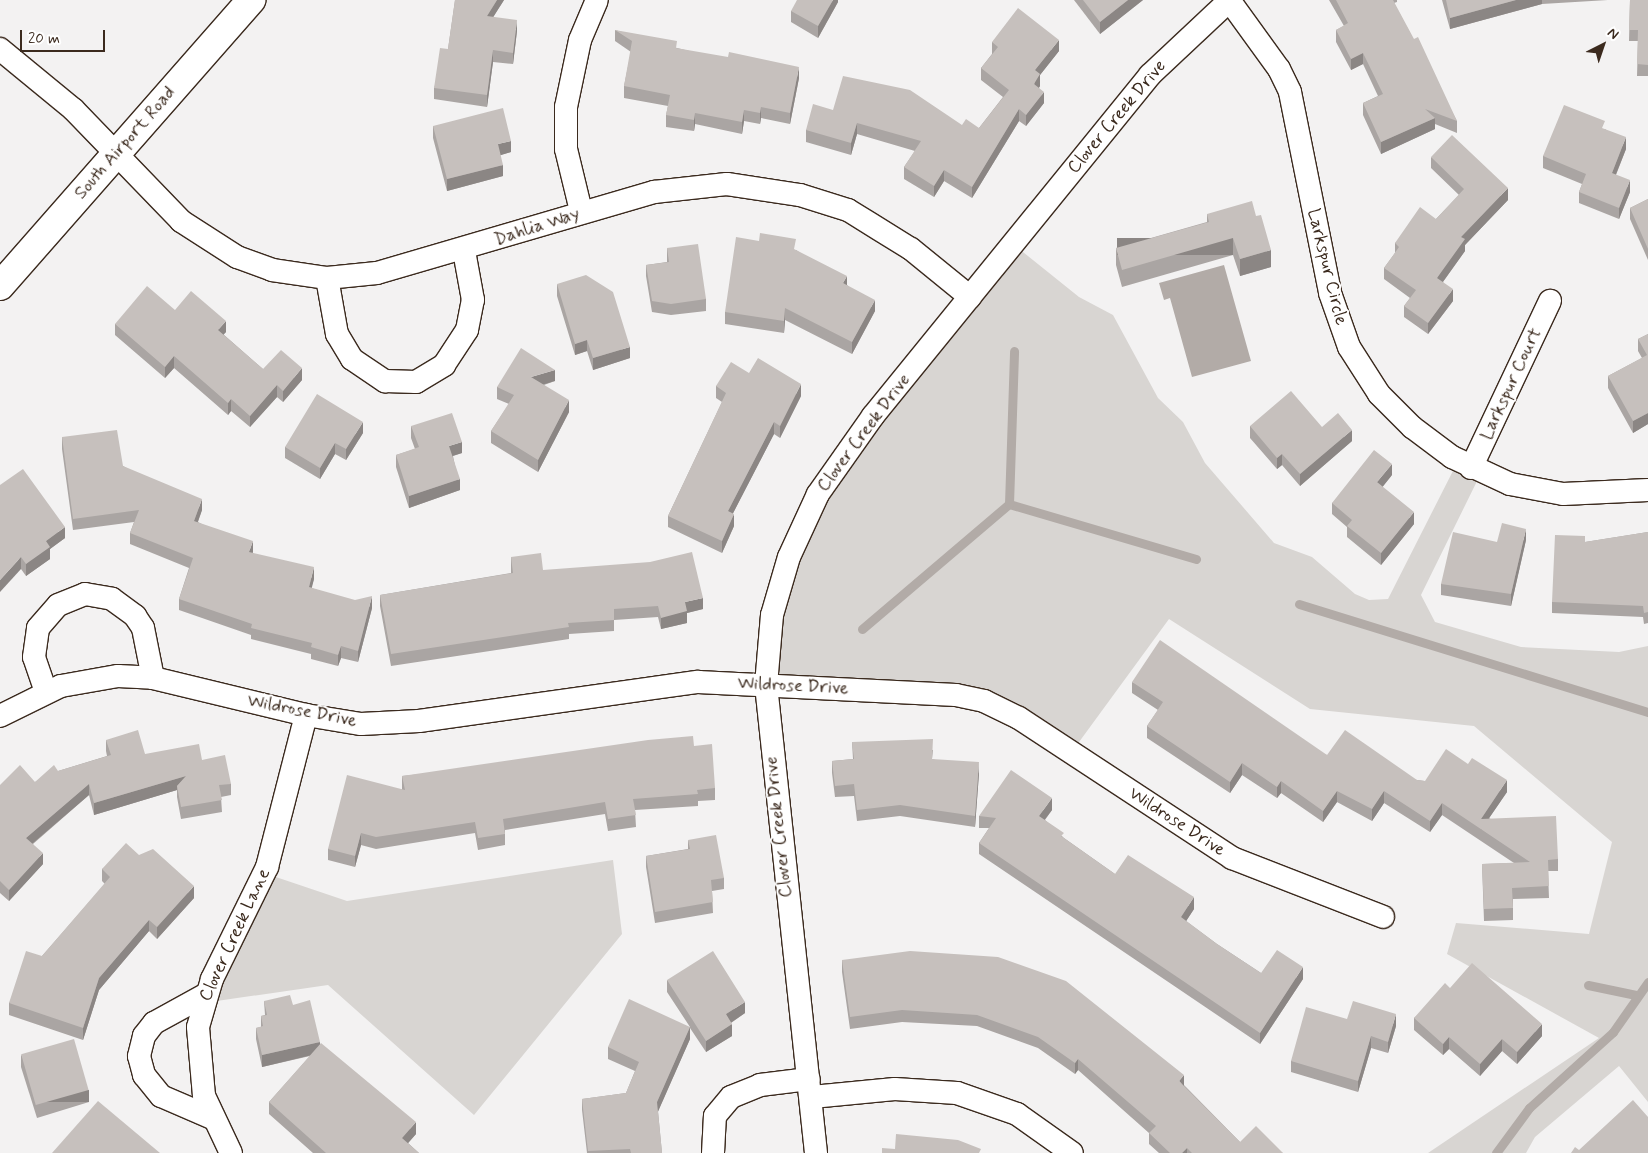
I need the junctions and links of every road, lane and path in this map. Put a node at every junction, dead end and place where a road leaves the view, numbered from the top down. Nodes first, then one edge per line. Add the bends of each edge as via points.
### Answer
1 (251, 0) edge
2 (597, 0) edge
3 (1229, 0) edge
4 (0, 48) edge
5 (114, 155) junction
6 (581, 211) junction
7 (464, 251) junction
8 (327, 278) junction
9 (0, 286) edge
10 (970, 297) junction
11 (1550, 300) dead end
12 (1471, 468) junction
13 (1648, 490) edge
14 (153, 678) junction
15 (766, 686) junction
16 (46, 692) junction
17 (306, 715) junction
18 (0, 716) edge
19 (1384, 917) dead end
20 (205, 995) junction
21 (811, 1088) junction
22 (212, 1118) junction
23 (231, 1153) edge
24 (713, 1153) edge
25 (816, 1153) edge
26 (1072, 1153) edge

1 - 5 main road, South Airport Road
2 - 6 street via 580,40 566,107 566,149
3 - 10 street, Clover Creek Drive via 1150,75
3 - 12 street, Larkspur Circle via 1275,63 1290,92 1322,262 1353,355 1380,394 1412,427
4 - 5 street, Dahlia Way via 73,109
5 - 8 street, Dahlia Way via 181,221 236,257 272,270
5 - 9 main road, South Airport Road
6 - 7 street, Dahlia Way
6 - 10 street, Dahlia Way via 694,184 749,186 800,195 848,210 887,232
7 - 8 street, Dahlia Way via 377,273
7 - 8 street via 473,300 468,325 450,359 416,382 385,381 352,359 337,334
10 - 15 street, Clover Creek Drive via 873,416 818,494 778,591 768,641
11 - 12 street, Larkspur Court
12 - 13 street, Larkspur Circle via 1510,484 1550,493
14 - 16 street, Wildrose Drive via 102,676
14 - 16 street via 144,635 135,616 112,599 85,594 58,605 38,628 34,657
14 - 17 street, Wildrose Drive
15 - 17 street, Wildrose Drive via 681,683 390,724
15 - 19 street, Wildrose Drive via 918,691 984,701 1019,718 1232,858
15 - 21 street, Clover Creek Drive via 784,882
16 - 18 street, Wildrose Drive
17 - 20 street, Clover Creek Lane via 267,867
20 - 22 street, Clover Creek Lane via 197,1052
20 - 22 street via 154,1023 144,1036 139,1056 144,1075 161,1096
21 - 24 street via 760,1085 731,1097 713,1123
21 - 25 street, Clover Creek Drive
21 - 26 street via 957,1093 1017,1114
22 - 23 street, Clover Creek Lane

